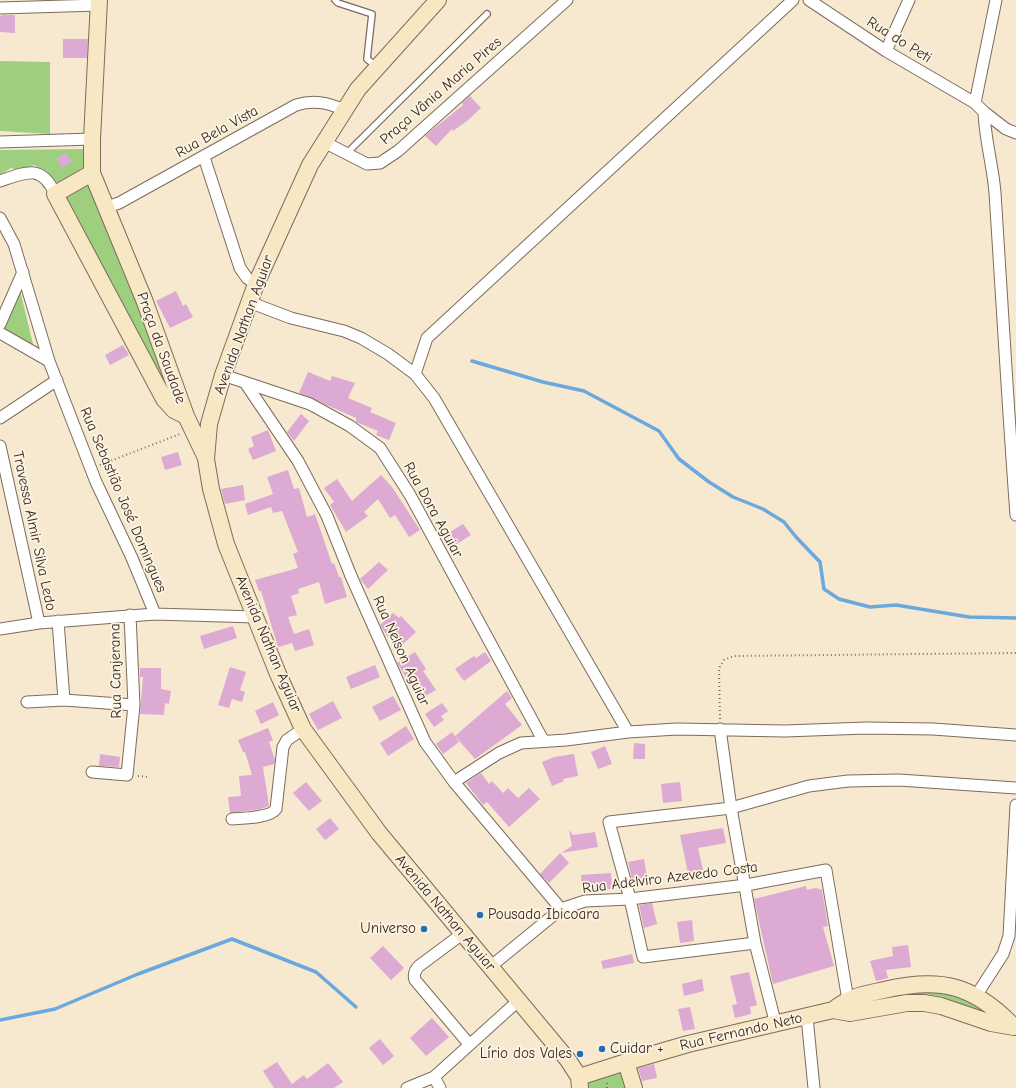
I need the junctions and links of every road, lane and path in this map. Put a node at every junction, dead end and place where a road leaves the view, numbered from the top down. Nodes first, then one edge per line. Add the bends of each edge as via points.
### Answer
1 (335, 0) edge
2 (438, 0) edge
3 (567, 0) edge
4 (794, 0) edge
5 (910, 0) edge
6 (996, 0) edge
7 (815, 1) edge
8 (99, 2) edge
9 (0, 8) edge
10 (487, 14) dead end
11 (886, 51) junction
12 (376, 66) junction
13 (975, 103) junction
14 (344, 110) junction
15 (984, 112) junction
16 (1016, 133) edge
17 (92, 139) junction
18 (0, 142) edge
19 (324, 142) junction
20 (346, 154) junction
21 (204, 157) junction
22 (92, 173) junction
23 (0, 181) edge
24 (55, 194) junction
25 (107, 207) junction
26 (0, 218) edge
27 (23, 272) junction
28 (256, 284) junction
29 (249, 302) junction
30 (0, 324) edge
31 (0, 332) edge
32 (49, 361) junction
33 (415, 374) junction
34 (223, 375) junction
35 (58, 380) junction
36 (246, 384) junction
37 (0, 418) edge
38 (189, 422) junction
39 (0, 446) edge
40 (206, 459) junction
41 (91, 469) junction
42 (1016, 515) edge
43 (155, 614) junction
44 (130, 615) junction
45 (255, 617) junction
46 (58, 622) junction
47 (39, 623) junction
48 (0, 629) edge
49 (1016, 654) edge
50 (64, 700) junction
51 (27, 702) dead end
52 (134, 705) junction
53 (303, 729) junction
54 (720, 729) junction
55 (628, 732) junction
56 (1016, 735) edge
57 (543, 740) junction
58 (92, 772) dead end
59 (454, 782) junction
60 (1016, 788) edge
61 (1016, 805) edge
62 (731, 808) junction
63 (232, 819) dead end
64 (746, 885) junction
65 (630, 898) junction
66 (561, 909) junction
67 (462, 934) junction
68 (755, 943) junction
69 (490, 967) junction
70 (976, 996) junction
71 (518, 1001) junction
72 (849, 1006) junction
73 (807, 1017) junction
74 (776, 1024) junction
75 (1015, 1028) edge
76 (469, 1044) junction
77 (626, 1062) junction
78 (434, 1077) junction
79 (580, 1083) edge
80 (407, 1088) edge
81 (440, 1088) edge
82 (634, 1088) edge
83 (814, 1088) edge

1 - 12 lane via 372,14 367,59
2 - 12 main road, Avenida Nathan Aguiar
3 - 20 street, Praça Vânia Maria Pires via 398,151 380,163 367,164
4 - 33 street via 427,338
5 - 11 street
6 - 13 street
7 - 11 street, Rua do Peti
8 - 9 street
8 - 17 main road, Praça da Saudade
10 - 20 lane
11 - 13 street, Rua do Peti
12 - 14 main road, Avenida Nathan Aguiar
13 - 15 street, Rua do Peti
14 - 19 main road, Avenida Nathan Aguiar
14 - 21 street, Rua Bela Vista via 331,104 309,101 296,105
15 - 16 street, Rua do Peti via 1006,129
15 - 42 street via 985,134 995,191 1007,408
17 - 18 street
17 - 22 main road, Praça da Saudade
19 - 20 street, Praça Vânia Maria Pires
19 - 28 main road, Avenida Nathan Aguiar via 310,165
21 - 25 street, Rua Bela Vista
21 - 28 street via 240,268 247,278
22 - 24 main road
22 - 25 main road, Praça da Saudade
23 - 24 street, Praça da Saudade via 28,173 38,173 50,181
24 - 38 main road, Praça da Saudade via 164,399
25 - 38 main road, Praça da Saudade
26 - 27 street, Rua Sebastião José Domingues via 14,244
27 - 30 street
27 - 32 street, Rua Sebastião José Domingues
28 - 29 main road, Avenida Nathan Aguiar
29 - 33 street via 291,318 344,331 388,354
29 - 34 main road, Avenida Nathan Aguiar
31 - 32 street
32 - 35 street, Rua Sebastião José Domingues
33 - 55 street via 434,398
34 - 36 street, Rua Dora Aguiar
34 - 40 main road, Avenida Nathan Aguiar via 209,424
35 - 37 street
35 - 41 street, Rua Sebastião José Domingues
36 - 57 street, Rua Dora Aguiar via 310,404 350,426 380,448 410,495
36 - 59 street, Rua Nelson Aguiar via 298,461 327,516 425,742
38 - 40 main road
38 - 41 path
39 - 47 street, Travessa Almir Silva Ledo
40 - 45 main road, Avenida Nathan Aguiar via 226,544
41 - 43 street, Rua Sebastião José Domingues
43 - 44 street
43 - 45 street
44 - 46 street
44 - 52 street, Rua Canjerana
45 - 53 main road, Avenida Nathan Aguiar
46 - 47 street
46 - 50 street
47 - 48 street
49 - 54 path via 734,656 724,660 719,668
50 - 51 street
50 - 52 street
52 - 58 street, Rua Canjerana via 126,775
53 - 63 street via 287,740 283,747 274,812
53 - 67 main road, Avenida Nathan Aguiar via 379,833
54 - 55 street via 676,728
54 - 56 street via 934,729
54 - 62 street
55 - 57 street via 566,740
57 - 59 street via 521,743 499,752
59 - 66 street, Rua Nelson Aguiar
60 - 62 street via 899,780 848,781 808,786
61 - 70 street via 1009,936 1003,954
62 - 64 street
62 - 65 street via 609,822
64 - 65 street, Rua Adelviro Azevedo Costa
64 - 68 street
64 - 72 street, Rua Adelviro Azevedo Costa via 826,870
65 - 66 street, Rua Adelviro Azevedo Costa via 586,901
65 - 68 street via 643,957
66 - 69 street, Rua Adelviro Azevedo Costa
67 - 69 main road, Avenida Nathan Aguiar
67 - 76 street via 419,966 414,976
68 - 74 street
69 - 71 main road, Avenida Nathan Aguiar
70 - 72 main road, Rua Fernando Neto via 949,985 927,982 903,985
70 - 75 main road, Rua Fernando Neto via 996,1008
71 - 76 street
71 - 79 main road, Avenida Nathan Aguiar via 568,1060
72 - 73 main road, Rua Fernando Neto
72 - 75 main road, Rua Fernando Neto via 924,1003
73 - 74 main road, Rua Fernando Neto
73 - 83 street
74 - 77 main road, Rua Fernando Neto via 688,1044
76 - 78 street
77 - 79 main road, Rua Fernando Neto
77 - 82 main road
78 - 80 street
78 - 81 street

